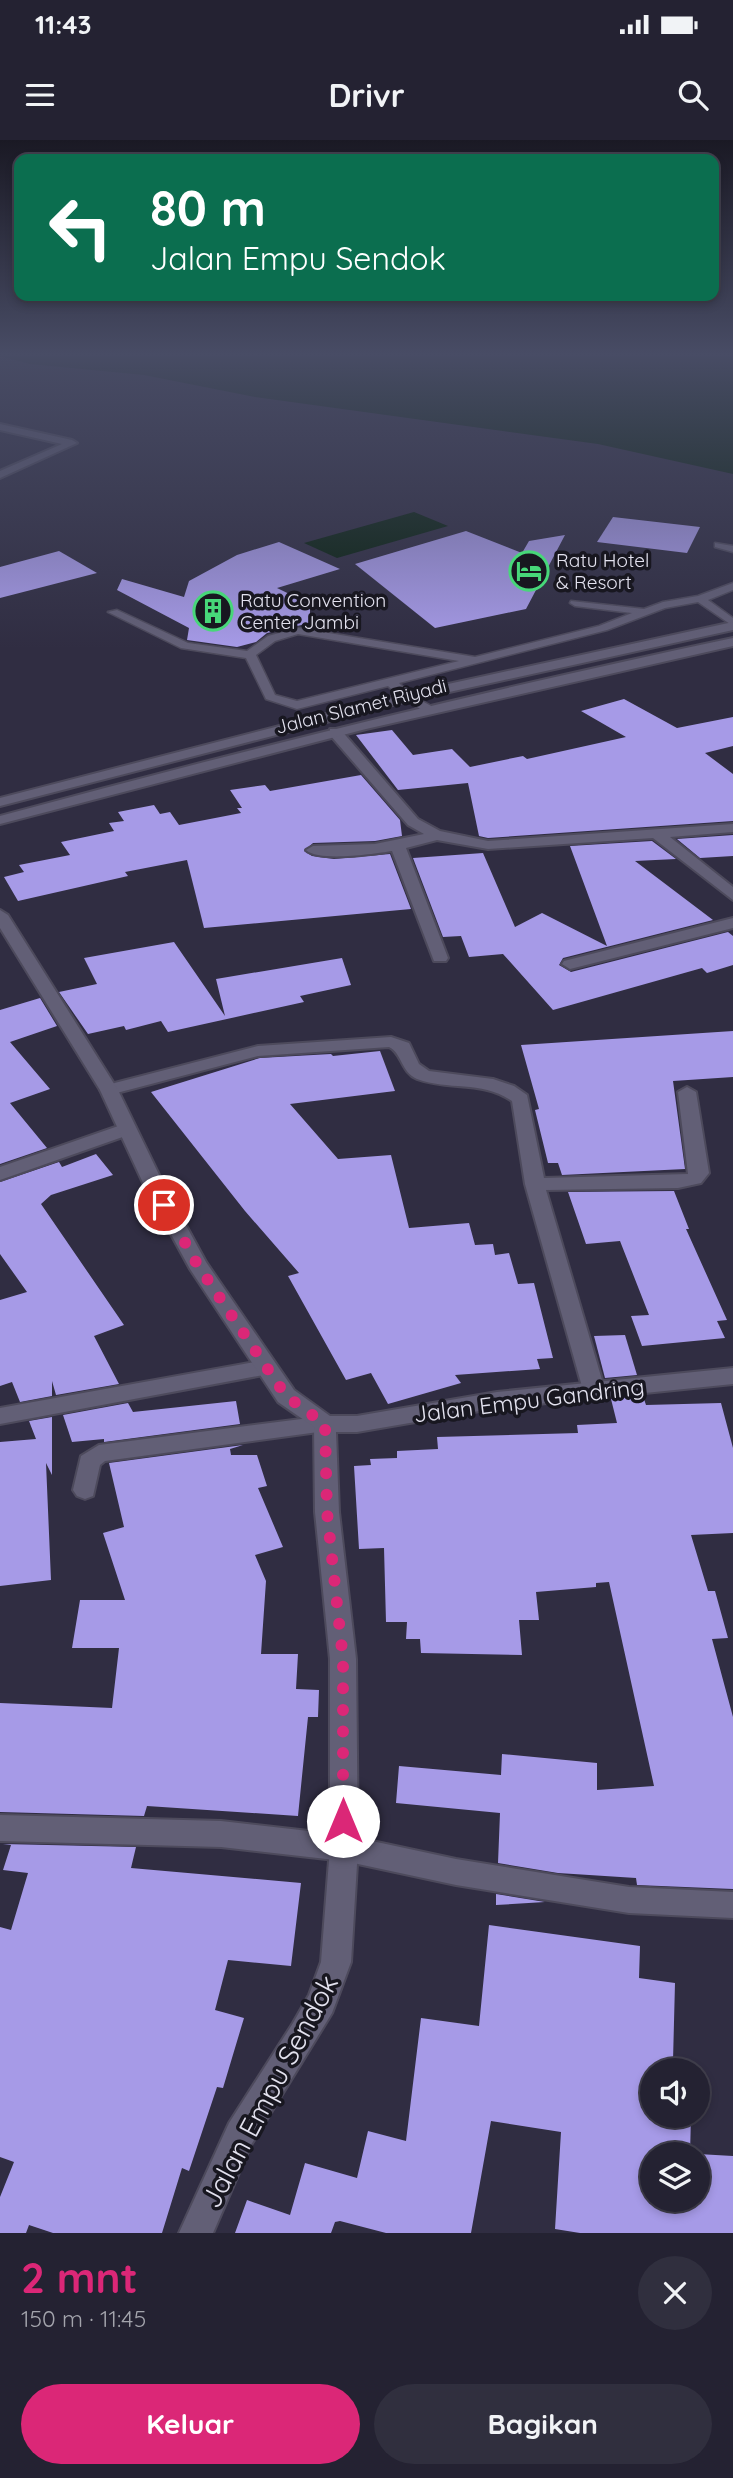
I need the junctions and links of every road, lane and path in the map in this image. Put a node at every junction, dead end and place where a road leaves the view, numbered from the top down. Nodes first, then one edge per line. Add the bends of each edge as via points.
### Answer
1 (48, 454) edge
2 (0, 475) edge
3 (718, 545) dead end
4 (733, 549) edge
5 (733, 586) edge
6 (716, 595) junction
7 (733, 596) edge
8 (700, 600) junction
9 (575, 603) dead end
10 (113, 612) dead end
11 (643, 612) junction
12 (733, 625) edge
13 (733, 642) edge
14 (250, 655) junction
15 (475, 660) junction
16 (390, 681) junction
17 (407, 697) junction
18 (429, 709) junction
19 (284, 727) junction
20 (335, 732) junction
21 (304, 739) junction
22 (0, 802) edge
23 (0, 820) edge
24 (733, 828) edge
25 (657, 834) junction
26 (436, 835) junction
27 (397, 845) junction
28 (313, 850) dead end
29 (733, 895) edge
30 (0, 915) edge
31 (733, 923) edge
32 (440, 958) dead end
33 (570, 964) dead end
34 (108, 1090) junction
35 (687, 1092) dead end
36 (127, 1129) junction
37 (0, 1174) edge
38 (535, 1184) junction
39 (267, 1368) junction
40 (733, 1376) edge
41 (594, 1390) junction
42 (0, 1416) edge
43 (325, 1424) junction
44 (85, 1490) dead end
45 (0, 1828) edge
46 (344, 1848) junction
47 (733, 1905) edge
48 (196, 2233) edge

1 - 2 street
3 - 4 lane
5 - 6 lane
6 - 7 lane
6 - 8 lane
8 - 11 lane
8 - 12 lane
9 - 11 lane
10 - 14 lane via 185,646
11 - 15 lane via 603,628
12 - 17 street, Jalan Slamet Riyadi
13 - 18 street, Jalan Slamet Riyadi
14 - 15 lane via 260,644 298,631
14 - 16 lane via 270,697 289,704
15 - 16 lane
16 - 17 lane
17 - 18 lane
17 - 19 street, Jalan Slamet Riyadi
18 - 20 street, Jalan Slamet Riyadi
19 - 21 street
19 - 22 street, Jalan Slamet Riyadi
20 - 21 street, Jalan Slamet Riyadi
20 - 26 street via 413,822
21 - 23 street, Jalan Slamet Riyadi
24 - 25 street
25 - 26 street via 488,845
25 - 29 street
26 - 27 street
27 - 28 street via 343,852
27 - 32 street
30 - 34 street
31 - 33 street
34 - 36 street
34 - 38 street via 258,1051 391,1042 403,1047 410,1063 424,1076 488,1082 521,1099
35 - 38 street via 699,1173 695,1179
36 - 37 street
36 - 39 street via 197,1264
38 - 41 street
39 - 42 street
39 - 43 street via 286,1396
40 - 41 street, Jalan Empu Gandring
41 - 43 street, Jalan Empu Gandring
43 - 44 street, Jalan Empu Gandring via 99,1453 89,1462
43 - 46 street, Jalan Empu Sendok via 327,1512 343,1659
45 - 46 street via 221,1834
46 - 47 street via 456,1872 629,1900
46 - 48 street, Jalan Empu Sendok via 336,1962 321,2003 240,2134

